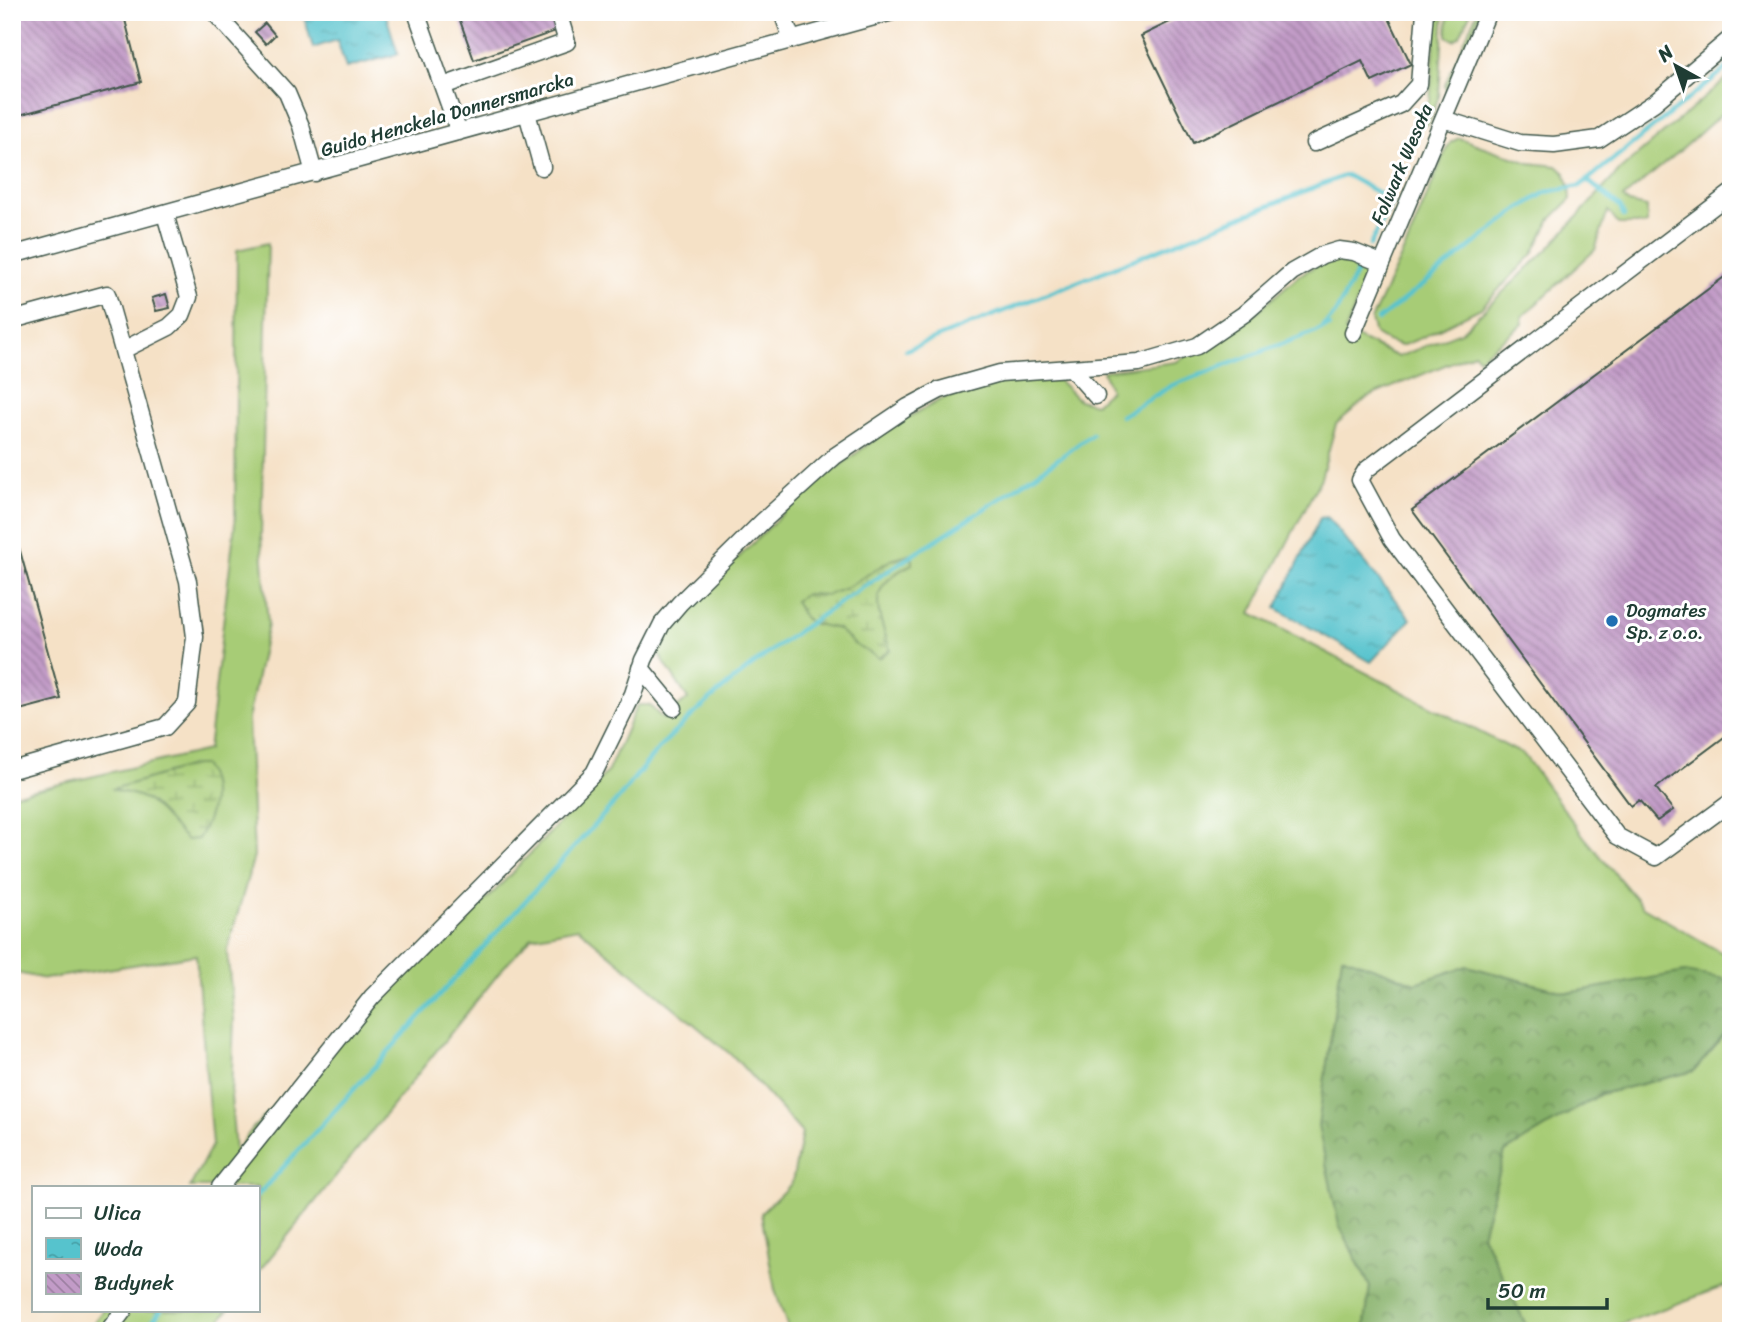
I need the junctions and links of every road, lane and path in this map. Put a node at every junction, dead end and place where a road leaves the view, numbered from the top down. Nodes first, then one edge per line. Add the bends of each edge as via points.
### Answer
1 (214, 12) edge
2 (416, 12) edge
3 (558, 12) edge
4 (782, 12) edge
5 (892, 12) edge
6 (1425, 12) edge
7 (1488, 12) edge
8 (1731, 38) edge
9 (792, 40) junction
10 (443, 86) junction
11 (527, 113) junction
12 (1443, 119) junction
13 (458, 132) junction
14 (1314, 143) dead end
15 (542, 166) dead end
16 (314, 173) junction
17 (1731, 194) edge
18 (165, 214) junction
19 (12, 255) edge
20 (1381, 263) junction
21 (12, 320) edge
22 (1353, 333) dead end
23 (123, 350) junction
24 (1071, 368) junction
25 (1096, 396) dead end
26 (641, 668) junction
27 (674, 708) dead end
28 (12, 770) edge
29 (1731, 802) edge
30 (221, 1186) edge
31 (122, 1312) edge
32 (108, 1331) edge

1 - 16 street via 287,93
2 - 10 street
3 - 10 street via 568,42
4 - 9 street
5 - 9 street, Guido Henckela Donnersmarcka
6 - 14 street via 1419,84 1401,104
7 - 12 street, Folwark Wesoła
8 - 12 street via 1655,102 1599,139 1554,145 1520,143
9 - 11 street, Guido Henckela Donnersmarcka
10 - 13 street
11 - 13 street, Guido Henckela Donnersmarcka
11 - 15 street
12 - 20 street, Folwark Wesoła
13 - 16 street, Guido Henckela Donnersmarcka
16 - 18 street, Guido Henckela Donnersmarcka
17 - 29 street via 1366,470 1360,480 1392,539 1617,836 1656,857
18 - 19 street, Guido Henckela Donnersmarcka
18 - 23 street via 189,297 182,315 169,327
20 - 22 street, Folwark Wesoła
20 - 24 street via 1354,252 1322,255 1292,272 1244,314 1197,346 1139,363
21 - 23 street via 107,294
23 - 28 street via 188,581 195,638 187,703 165,727
24 - 25 street
24 - 26 street via 1000,373 940,390 835,456 680,603 662,624
26 - 27 street
26 - 30 street via 594,773 372,997
31 - 32 street

